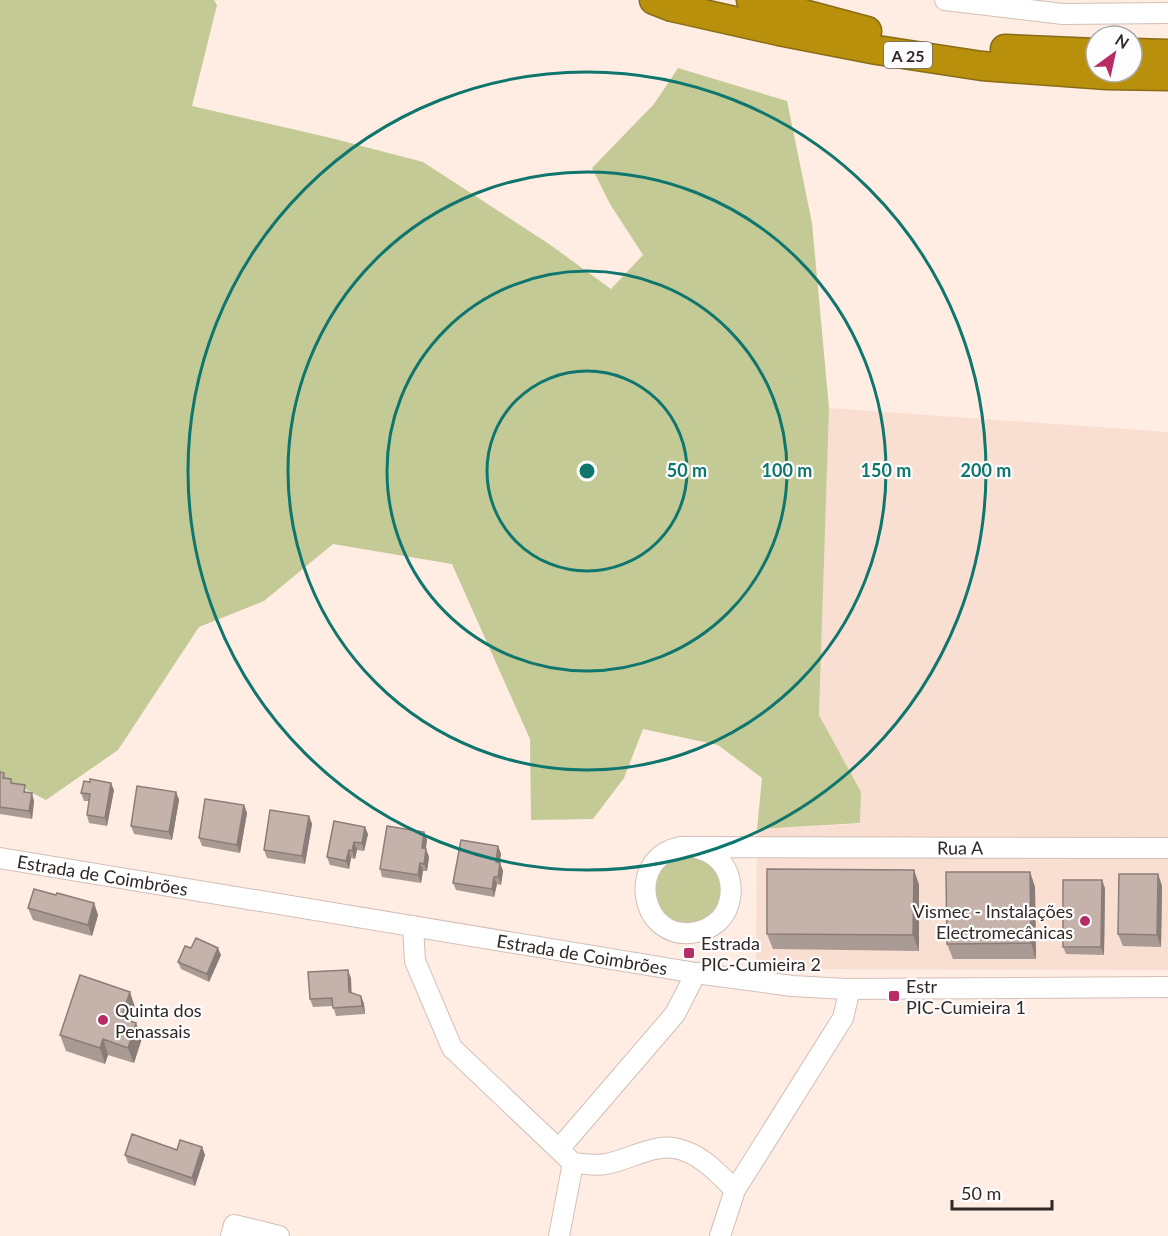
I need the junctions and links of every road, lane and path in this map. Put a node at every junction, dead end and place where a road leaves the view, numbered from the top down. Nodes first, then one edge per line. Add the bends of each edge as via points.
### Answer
1 (654, 0) edge
2 (751, 0) edge
3 (945, 0) edge
4 (1168, 13) edge
5 (1084, 52) edge
6 (1144, 53) edge
7 (1168, 54) edge
8 (1168, 76) edge
9 (695, 847) junction
10 (751, 848) junction
11 (1168, 848) edge
12 (0, 858) edge
13 (728, 873) junction
14 (413, 926) junction
15 (696, 973) junction
16 (1168, 987) edge
17 (847, 989) junction
18 (559, 1149) junction
19 (573, 1163) junction
20 (735, 1190) junction
21 (231, 1236) edge
22 (279, 1236) edge
23 (559, 1236) edge
24 (720, 1236) edge

1 - 8 highway, A 25 via 779,31 982,66
2 - 5 highway, A 25 via 877,33 980,48
3 - 4 street via 1063,14
6 - 7 highway
9 - 10 street, Rua A
9 - 13 street via 709,852
9 - 13 street via 667,852 648,873 646,900 661,924 687,934 714,925 730,902
10 - 11 street, Rua A
10 - 13 street
12 - 14 street, Estrada de Coimbrões
14 - 15 street, Estrada de Coimbrões
14 - 18 street via 415,961 452,1048
15 - 17 street, Estrada de Coimbrões
15 - 18 street via 675,1014
16 - 17 street, Estrada de Coimbrões
17 - 20 street via 843,1018
18 - 19 street
19 - 20 street via 604,1165 656,1149 674,1148 709,1165
19 - 23 street
20 - 24 street
21 - 22 street via 234,1225

